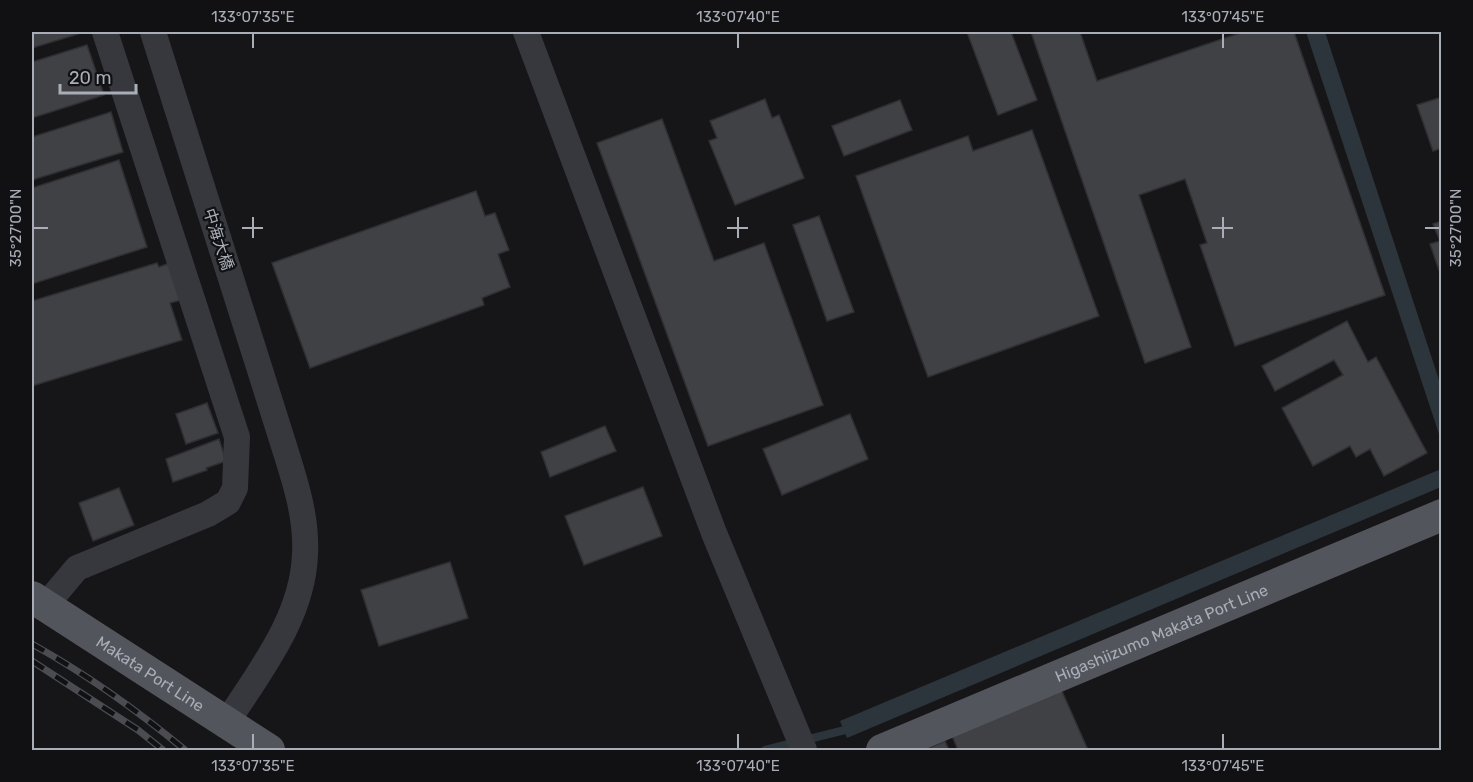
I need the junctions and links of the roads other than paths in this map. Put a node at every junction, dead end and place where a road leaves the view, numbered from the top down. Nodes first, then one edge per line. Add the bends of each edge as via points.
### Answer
1 (105, 32) edge
2 (153, 32) edge
3 (526, 32) edge
4 (1442, 515) edge
5 (38, 602) edge
6 (227, 722) junction
7 (800, 741) edge
8 (268, 750) edge
9 (882, 750) edge

1 - 5 street via 237,437 235,488 228,502 208,514 77,568
2 - 6 street, 中海大橋 via 284,446 303,518 306,553 301,587 290,618
3 - 7 street via 714,533
4 - 9 main road, Higashiizumo Makata Port Line
5 - 6 main road, Makata Port Line
6 - 8 main road, Makata Port Line

